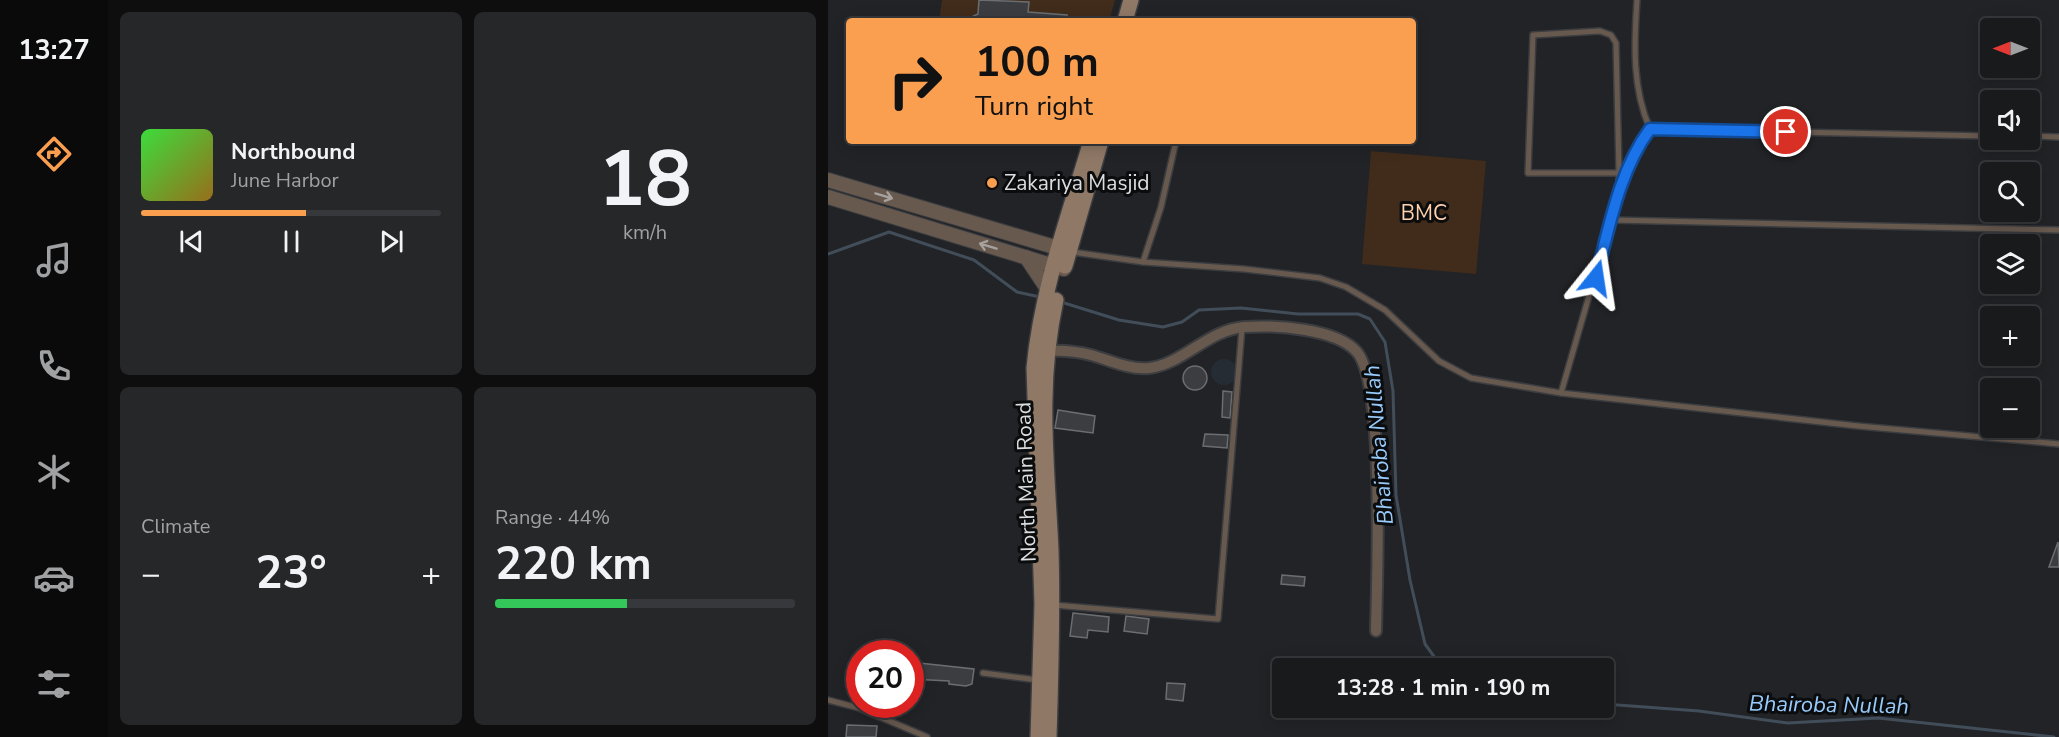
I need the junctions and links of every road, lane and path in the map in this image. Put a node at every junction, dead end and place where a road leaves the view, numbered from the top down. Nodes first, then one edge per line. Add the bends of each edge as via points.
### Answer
1 (1131, 0) edge
2 (1140, 0) edge
3 (1636, 0) edge
4 (1126, 18) edge
5 (1135, 18) edge
6 (1650, 129) junction
7 (1980, 136) edge
8 (2040, 136) edge
9 (2059, 137) edge
10 (1089, 144) edge
11 (1100, 144) edge
12 (1175, 144) edge
13 (1619, 173) junction
14 (828, 180) edge
15 (1619, 192) junction
16 (828, 197) edge
17 (1612, 220) junction
18 (2059, 230) edge
19 (1067, 242) junction
20 (1026, 257) junction
21 (1143, 262) junction
22 (1060, 267) junction
23 (1051, 292) junction
24 (1242, 327) junction
25 (1043, 344) junction
26 (1561, 393) junction
27 (2059, 444) edge
28 (1053, 604) junction
29 (1376, 631) dead end
30 (983, 673) dead end
31 (1040, 680) junction
32 (828, 700) edge
33 (927, 737) edge
34 (1038, 737) edge
35 (1049, 737) edge

1 - 4 main road
2 - 5 main road
3 - 6 lane via 1636,85
6 - 7 lane
6 - 15 lane
8 - 9 lane
10 - 19 main road
11 - 19 main road
12 - 21 lane
13 - 13 lane via 1616,43 1611,35 1600,31 1533,35 1528,173
13 - 15 lane
14 -> 19 street via 958,219
15 - 17 lane
20 -> 16 street
17 - 18 lane
17 - 26 lane
19 - 21 lane
19 - 22 main road, North Main Road
20 - 22 street
20 - 23 street
21 - 26 lane via 1320,278 1346,287 1385,310 1439,361 1471,378
22 - 23 main road, North Main Road
23 - 25 main road, North Main Road
24 - 25 street via 1221,333 1150,368
24 - 28 lane via 1218,619
24 - 29 street via 1278,327 1331,336 1355,350 1365,363 1375,417
25 - 28 main road, North Main Road
25 - 31 main road, North Main Road via 1033,402 1042,604
26 - 27 lane
28 - 35 main road, North Main Road
30 - 31 lane
31 - 34 main road, North Main Road
32 - 33 lane via 860,708

